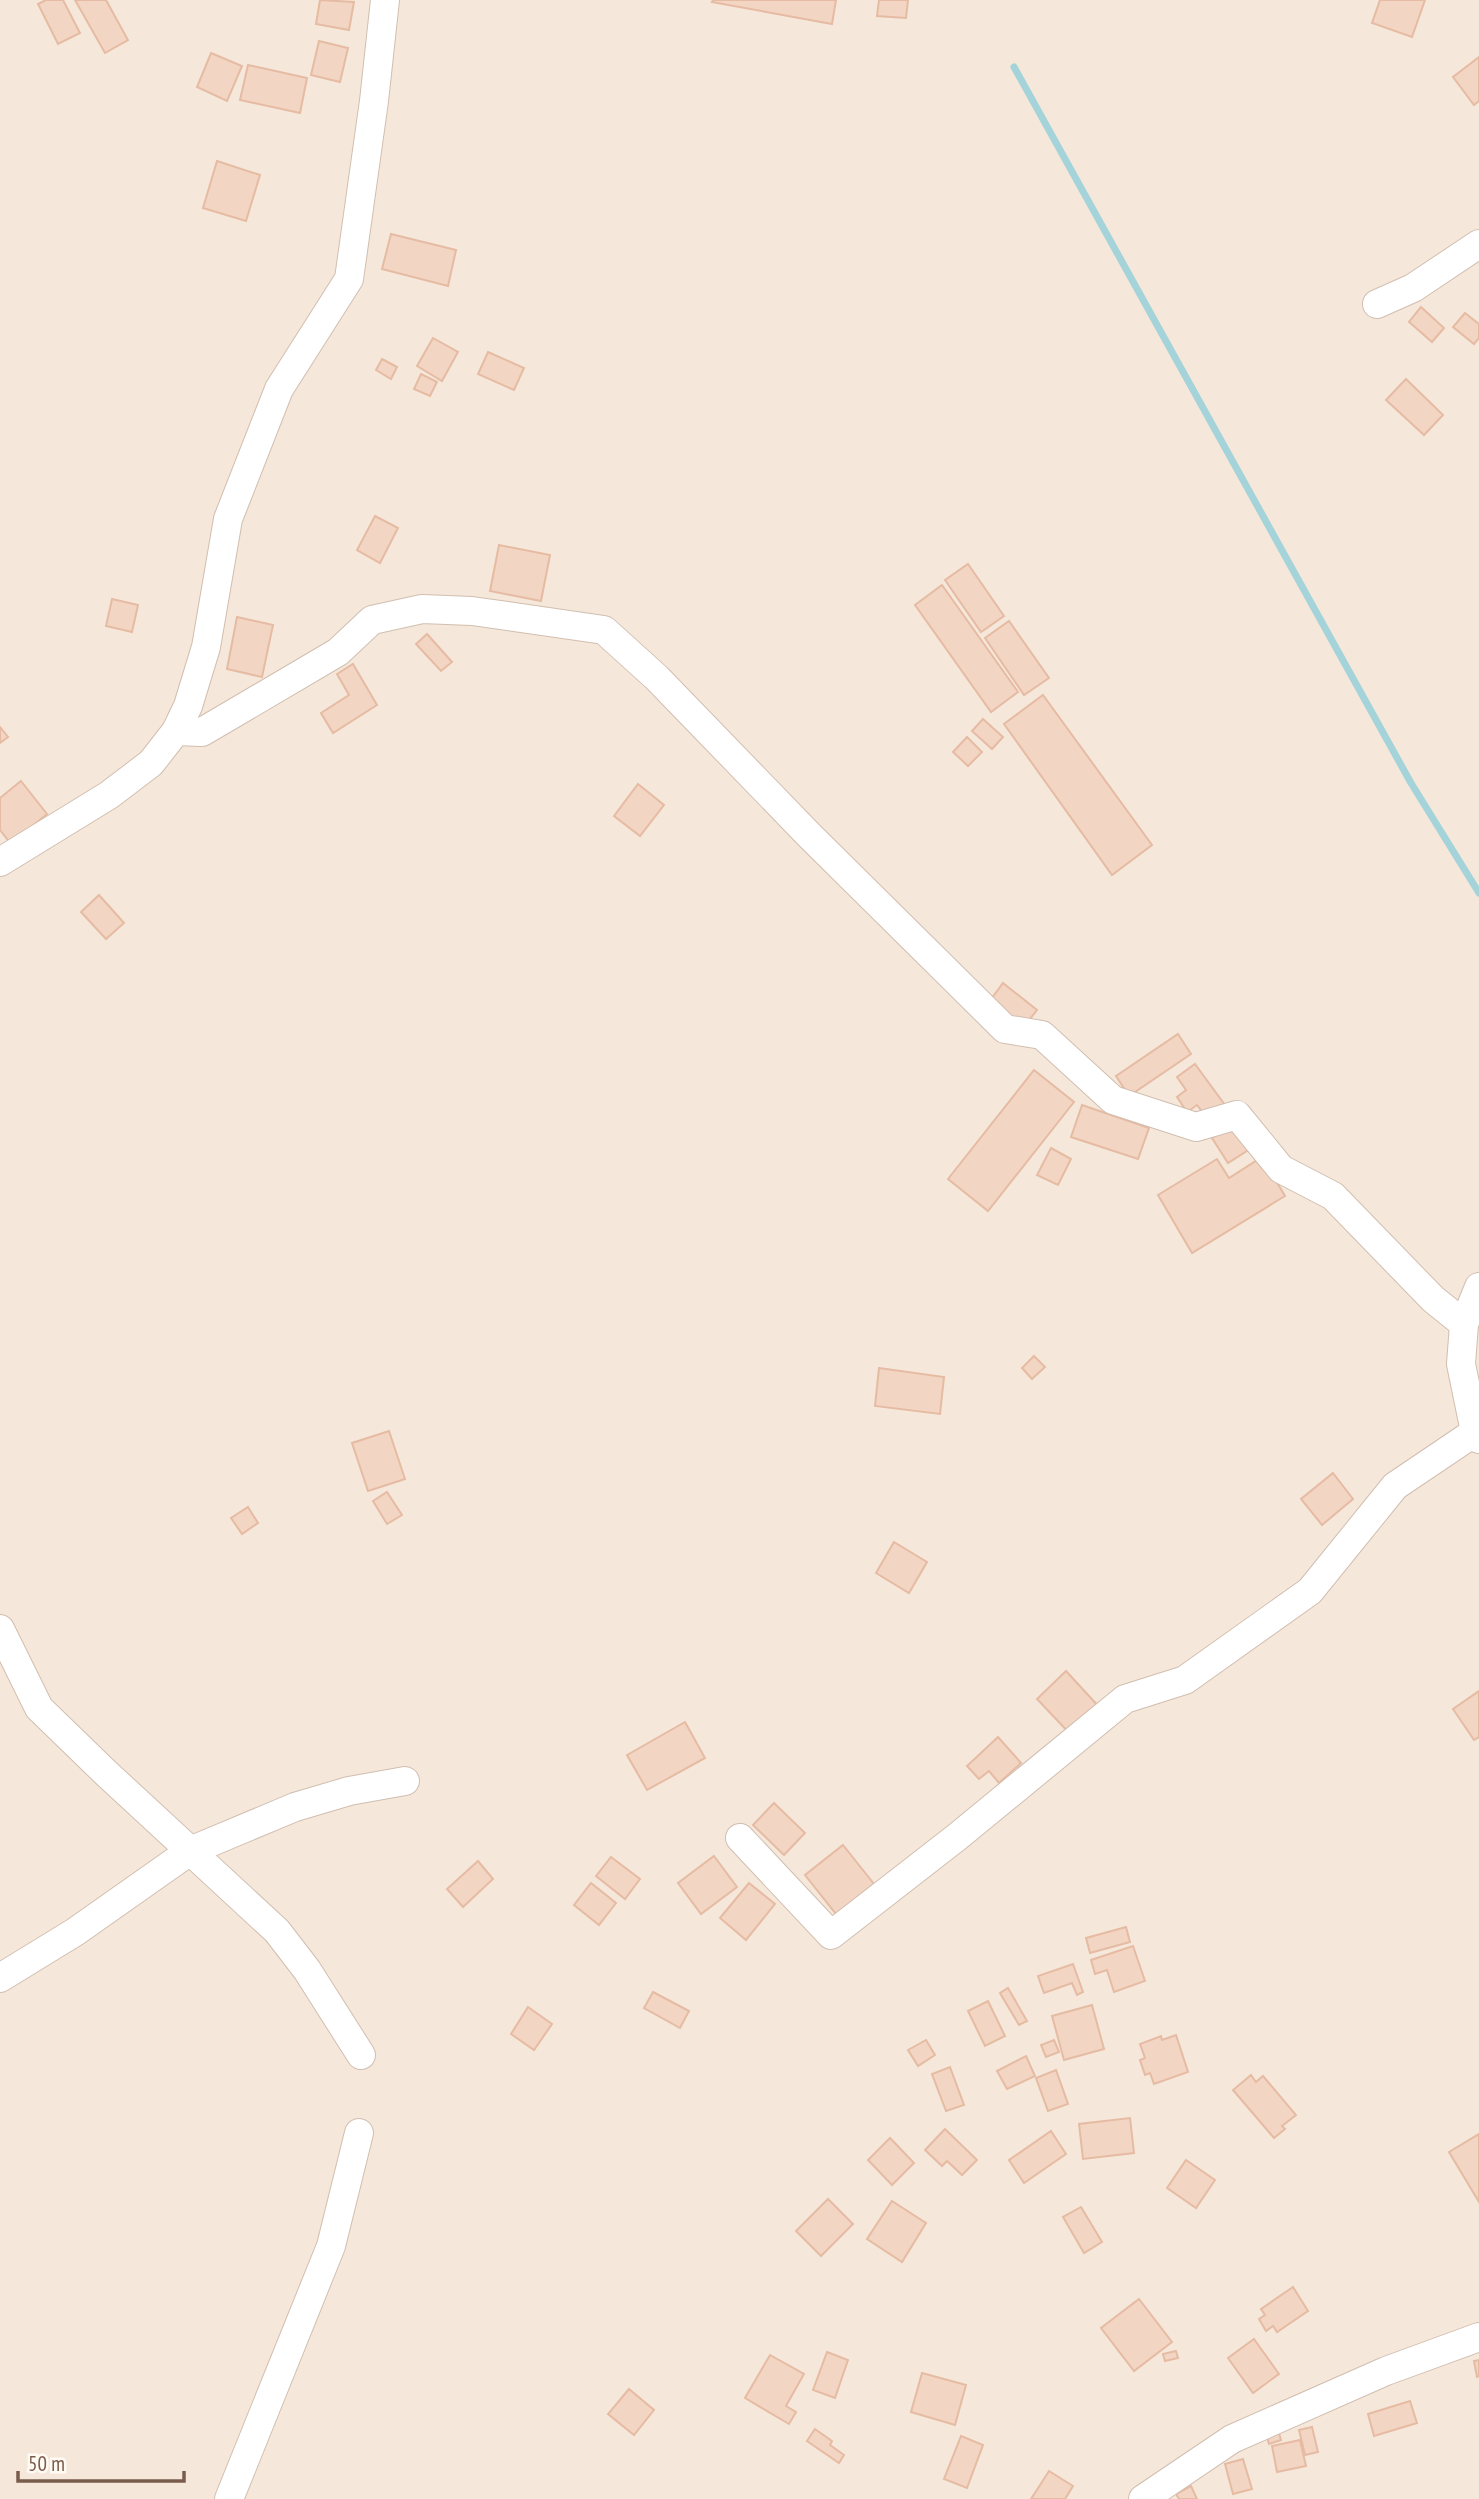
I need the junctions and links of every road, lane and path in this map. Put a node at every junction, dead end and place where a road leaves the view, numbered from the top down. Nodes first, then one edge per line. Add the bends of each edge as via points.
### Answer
1 (385, 0) edge
2 (1479, 244) edge
3 (1377, 304) dead end
4 (176, 731) junction
5 (0, 862) edge
6 (1479, 1287) edge
7 (1464, 1324) junction
8 (1477, 1435) edge
9 (0, 1629) edge
10 (405, 1781) dead end
11 (740, 1838) dead end
12 (190, 1851) junction
13 (0, 1978) edge
14 (361, 2055) dead end
15 (359, 2133) dead end
16 (1479, 2337) edge
17 (229, 2499) edge
18 (1143, 2499) edge

1 - 4 street via 349,279 279,389 228,519 206,647
2 - 3 street via 1413,288
4 - 5 street via 151,762 109,795
4 - 7 street via 202,732 338,652 372,620 422,609 472,611 604,630 1005,1029 1042,1035 1113,1100 1196,1127 1237,1115 1281,1169 1333,1196 1433,1299
6 - 7 street
7 - 8 street via 1461,1364
8 - 11 street via 1395,1486 1310,1591 1185,1680 1125,1699 831,1935
9 - 12 street via 39,1708
10 - 12 street via 295,1807
12 - 13 street
12 - 14 street via 277,1931
15 - 17 street via 331,2246
16 - 18 street via 1386,2371 1232,2439

